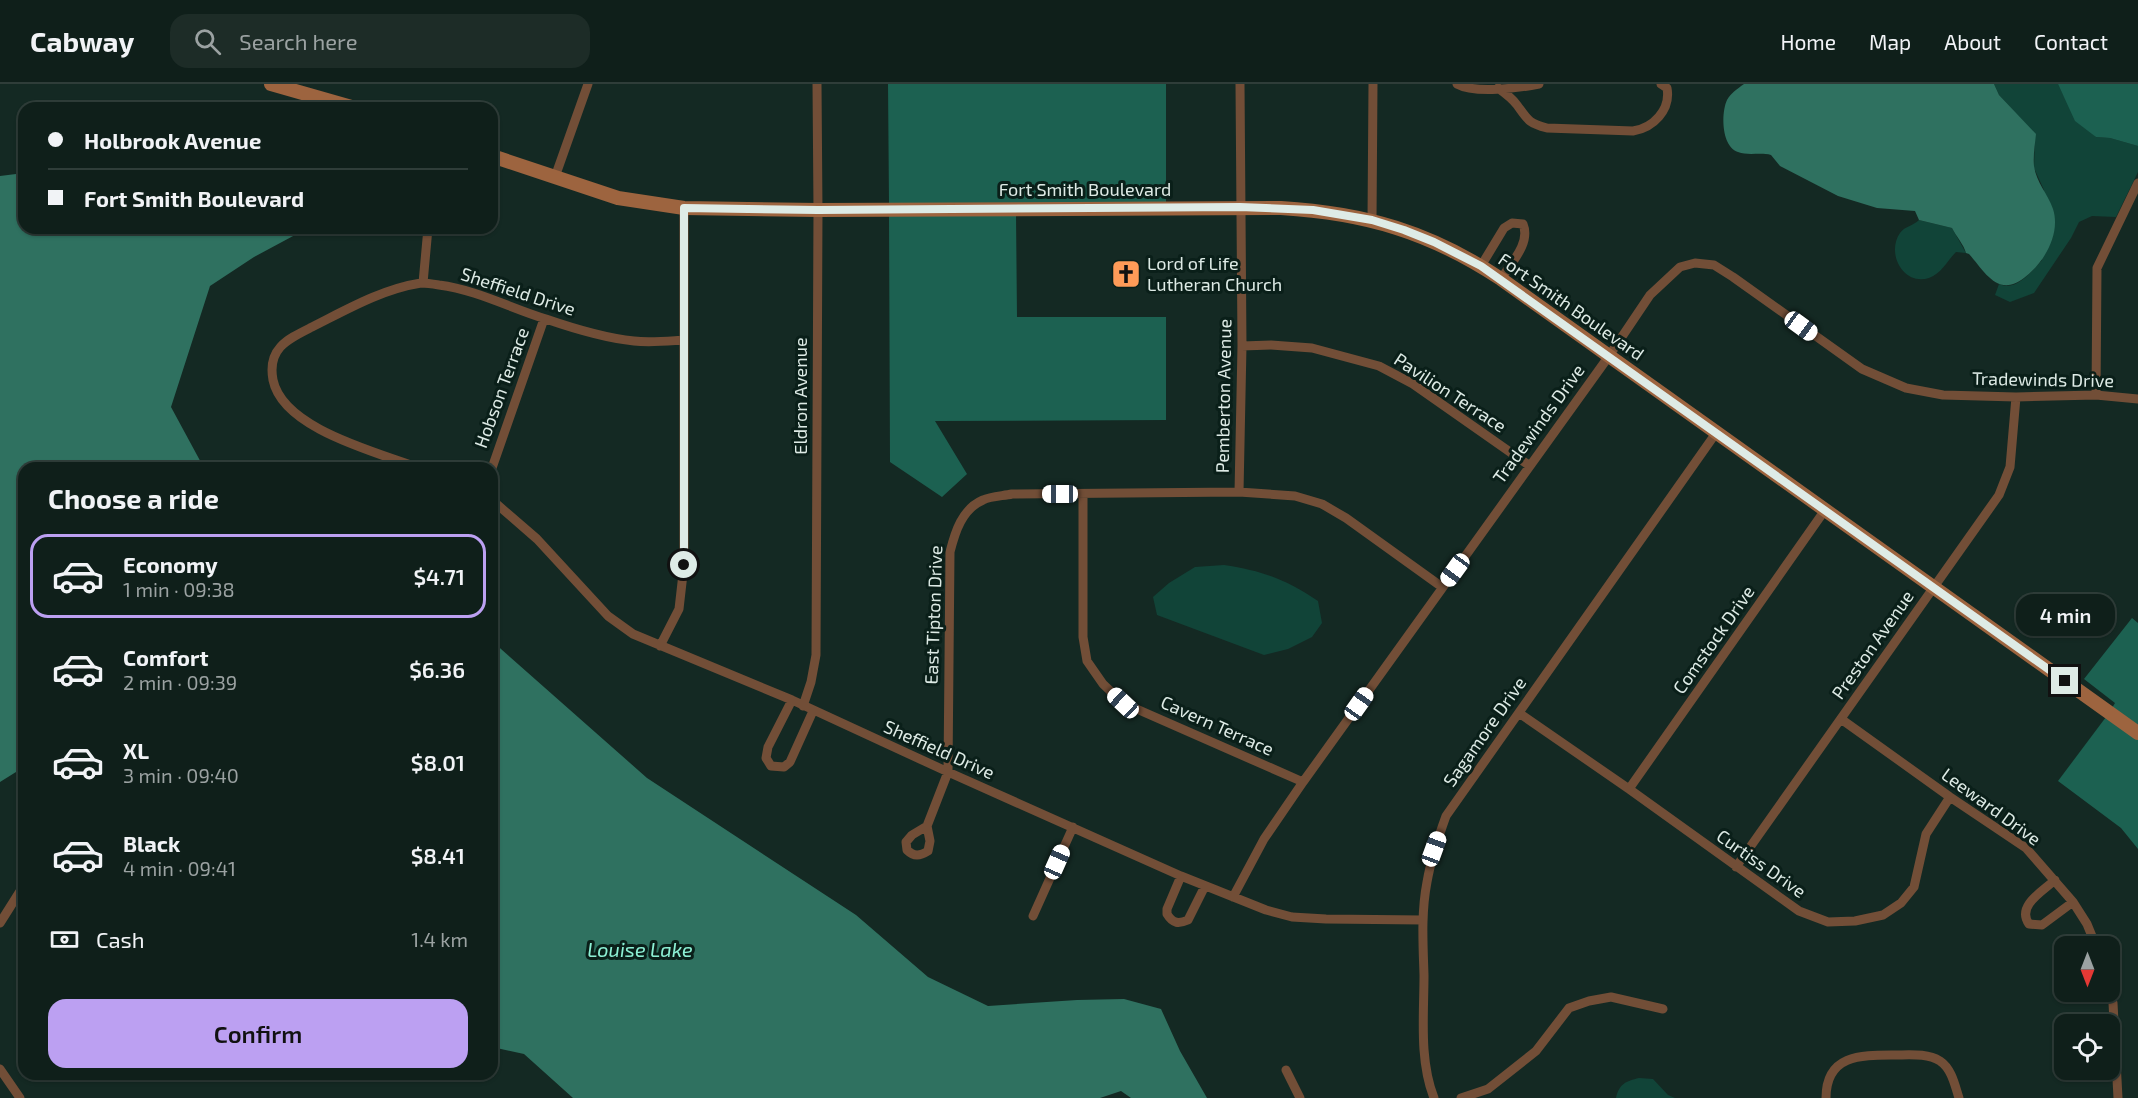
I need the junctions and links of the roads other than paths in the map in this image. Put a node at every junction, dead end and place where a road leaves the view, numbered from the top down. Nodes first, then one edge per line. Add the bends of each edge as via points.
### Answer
1 (271, 84) edge
2 (588, 84) edge
3 (817, 84) edge
4 (1240, 84) edge
5 (1373, 84) edge
6 (1457, 84) edge
7 (1539, 84) edge
8 (1661, 84) edge
9 (1498, 88) junction
10 (334, 102) edge
11 (498, 158) edge
12 (555, 177) junction
13 (2138, 183) edge
14 (1240, 207) junction
15 (684, 208) junction
16 (818, 210) junction
17 (1372, 220) junction
18 (427, 234) edge
19 (1481, 266) junction
20 (1501, 279) junction
21 (423, 283) junction
22 (544, 319) junction
23 (684, 340) junction
24 (1242, 346) junction
25 (1609, 356) junction
26 (2096, 395) junction
27 (2016, 397) junction
28 (2138, 399) edge
29 (1716, 433) junction
30 (402, 462) edge
31 (494, 462) edge
32 (1530, 466) junction
33 (1239, 492) junction
34 (1083, 494) junction
35 (498, 505) edge
36 (1825, 510) junction
37 (1442, 587) junction
38 (1933, 587) junction
39 (660, 646) junction
40 (792, 700) junction
41 (803, 706) junction
42 (813, 711) junction
43 (1519, 713) junction
44 (1841, 719) junction
45 (2138, 733) edge
46 (948, 772) junction
47 (1304, 782) junction
48 (1629, 789) junction
49 (1950, 797) junction
50 (927, 826) dead end
51 (1073, 827) junction
52 (1736, 867) junction
53 (1181, 876) junction
54 (2055, 880) junction
55 (1205, 886) junction
56 (18, 894) edge
57 (1233, 897) junction
58 (2073, 902) junction
59 (1033, 916) dead end
60 (1423, 920) junction
61 (0, 923) edge
62 (2092, 936) edge
63 (2113, 1002) edge
64 (1663, 1009) dead end
65 (0, 1069) edge
66 (1286, 1070) dead end
67 (20, 1098) edge
68 (1300, 1098) edge
69 (1434, 1098) edge
70 (1461, 1098) edge
71 (1826, 1098) edge
72 (1959, 1098) edge
73 (2118, 1098) edge

1 - 10 street
2 - 12 street
3 - 16 street, Eldron Avenue
4 - 14 street, Pemberton Avenue
5 - 17 street
6 - 9 street via 1466,88
7 - 9 street
8 - 9 street via 1668,94 1660,116 1644,129 1633,131 1537,126
11 - 12 street, Fort Smith Boulevard
12 - 15 street, Fort Smith Boulevard via 618,198
13 - 26 street via 2097,268
14 - 16 street, Fort Smith Boulevard
14 - 17 street, Fort Smith Boulevard via 1313,210
14 - 24 street, Pemberton Avenue
15 - 16 street, Fort Smith Boulevard
15 - 23 street
16 - 41 street, Eldron Avenue via 816,656
17 - 19 street, Fort Smith Boulevard via 1434,242
18 - 21 street
19 - 20 street, Fort Smith Boulevard
19 - 20 street via 1504,228 1512,223 1522,224 1526,231 1524,243
20 - 25 street, Fort Smith Boulevard
21 - 22 street, Sheffield Drive via 463,288
21 - 30 street, Sheffield Drive via 365,300 290,339 277,348 273,363 276,391 299,418 317,429
22 - 23 street, Sheffield Drive via 604,337 637,342
22 - 31 street, Hobson Terrace
23 - 39 street via 684,565 679,609
24 - 32 street, Pavilion Terrace via 1312,348 1379,366 1413,384
24 - 33 street, Pemberton Avenue
25 - 27 street, Tradewinds Drive via 1650,295 1680,267 1695,263 1714,265 1862,369 1906,388 1943,395
25 - 29 street, Fort Smith Boulevard
25 - 32 street, Tradewinds Drive
26 - 27 street, Tradewinds Drive
26 - 28 street, Tradewinds Drive
27 - 38 street, Preston Avenue via 2010,467 1999,495
29 - 36 street, Fort Smith Boulevard
29 - 43 street, Sagamore Drive
32 - 37 street, Tradewinds Drive
33 - 34 street, East Tipton Drive
33 - 37 street, East Tipton Drive via 1295,496 1322,504
34 - 46 street, East Tipton Drive via 1012,494 983,500 964,516 955,531 950,552
34 - 47 street, Cavern Terrace via 1083,637 1087,661 1103,684 1123,703
35 - 39 street, Sheffield Drive via 537,539 608,616 633,634
36 - 38 street, Fort Smith Boulevard
36 - 48 street, Comstock Drive
37 - 47 street, Tradewinds Drive
38 - 44 street, Preston Avenue
38 - 45 street, Fort Smith Boulevard
39 - 40 street, Sheffield Drive
40 - 41 street, Sheffield Drive
40 - 42 street via 768,747 766,758 771,766 784,767 790,762
41 - 42 street, Sheffield Drive
42 - 46 street, Sheffield Drive
43 - 48 street, Curtiss Drive
43 - 60 street, Sagamore Drive via 1446,816 1426,884
44 - 49 street, Leeward Drive
44 - 52 street, Preston Avenue
46 - 50 street
46 - 51 street, Sheffield Drive
47 - 57 street, Tradewinds Drive via 1264,839
48 - 52 street, Curtiss Drive
49 - 52 street, Curtiss Drive via 1926,834 1914,887 1901,903 1883,915 1828,922 1798,911
49 - 54 street, Leeward Drive via 2026,848
51 - 53 street, Sheffield Drive
51 - 59 street
53 - 55 street, Sheffield Drive
53 - 55 street via 1167,909 1173,922 1188,920
54 - 58 street, Leeward Drive
54 - 58 street via 2026,906 2024,914 2029,924 2042,926
55 - 57 street, Sheffield Drive
56 - 61 street
57 - 60 street, Sheffield Drive via 1292,917
58 - 62 street, Leeward Drive
60 - 69 street, Sagamore Drive via 1424,1044 1427,1080
63 - 73 street
64 - 70 street via 1611,997 1569,1008 1528,1058 1488,1089
65 - 67 street
66 - 68 street
71 - 72 street via 1830,1077 1841,1064 1859,1055 1922,1054 1941,1061 1953,1077

